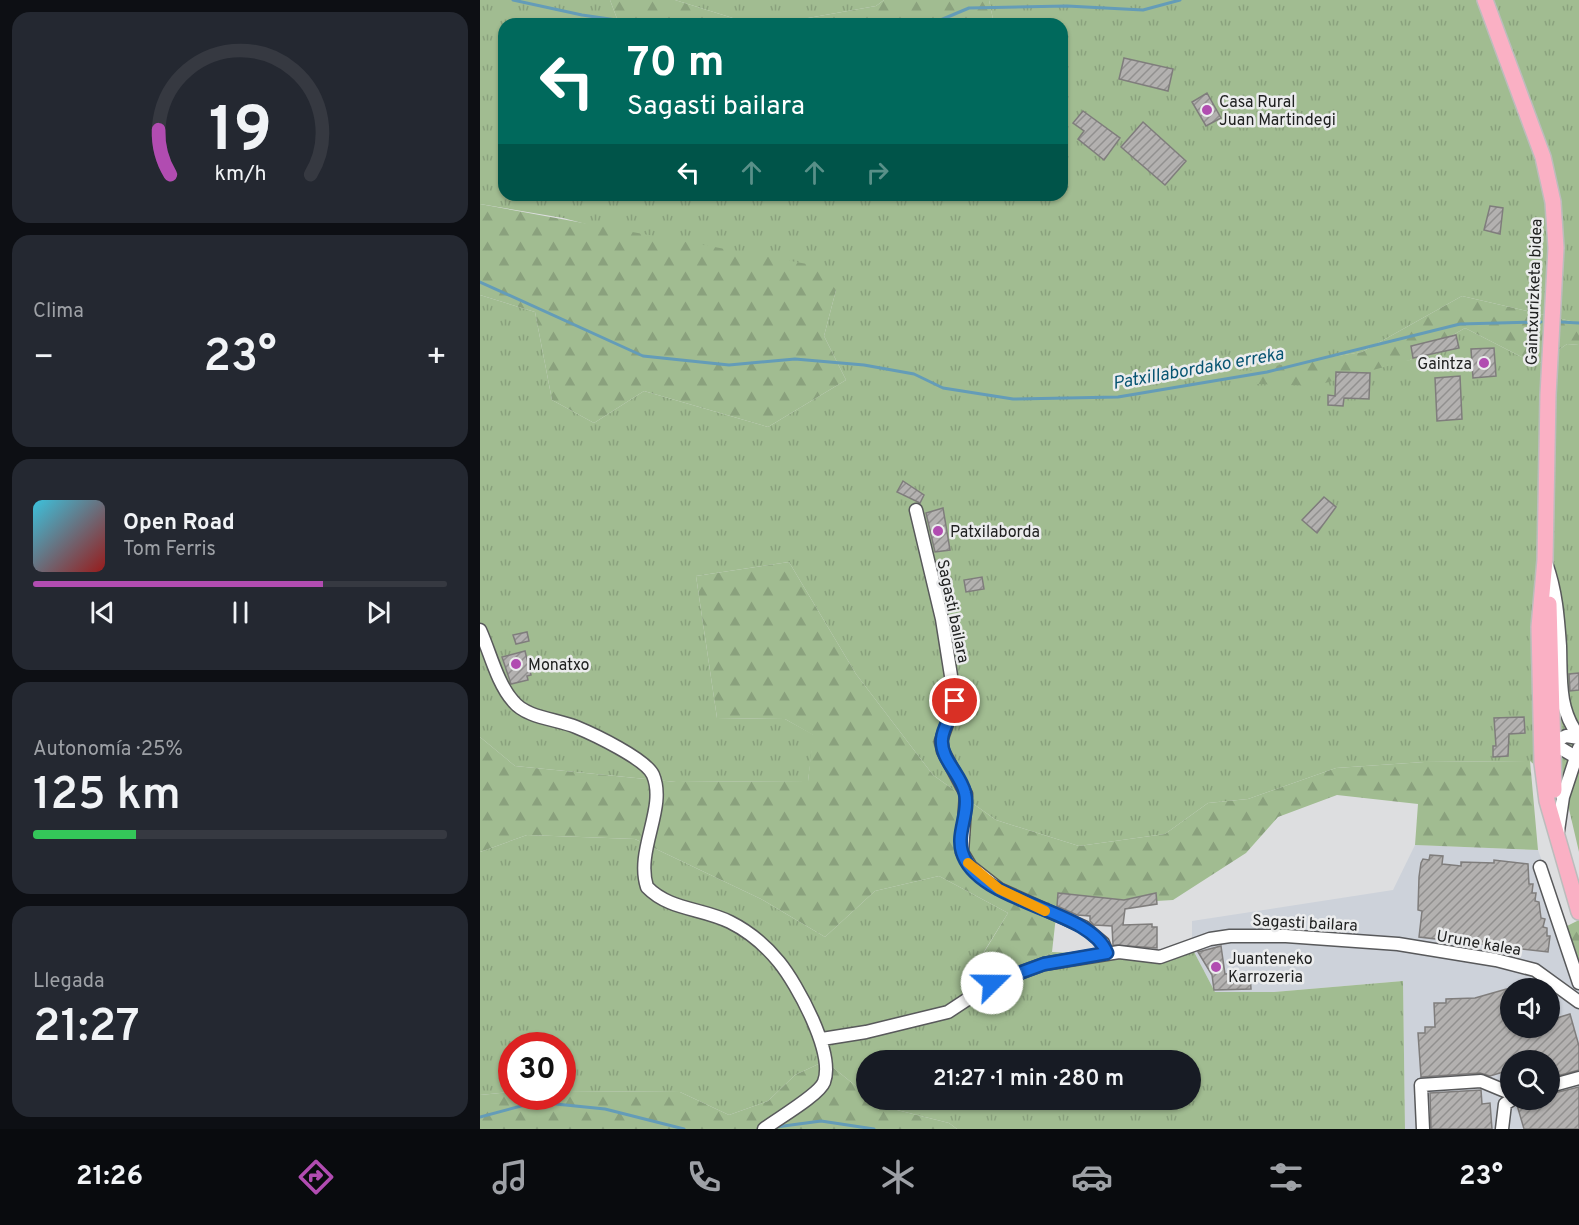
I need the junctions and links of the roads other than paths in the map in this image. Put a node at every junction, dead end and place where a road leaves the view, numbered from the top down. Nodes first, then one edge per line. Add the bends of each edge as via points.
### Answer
1 (1485, 0) edge
2 (916, 510) dead end
3 (1545, 560) junction
4 (480, 630) edge
5 (1540, 684) junction
6 (1579, 737) edge
7 (1552, 743) junction
8 (1578, 755) edge
9 (1542, 763) junction
10 (1579, 775) edge
11 (1566, 786) junction
12 (1558, 836) junction
13 (1540, 867) dead end
14 (1579, 912) edge
15 (1398, 944) joint
16 (1107, 953) junction
17 (1579, 983) edge
18 (1579, 1002) edge
19 (822, 1039) junction
20 (1579, 1078) edge
21 (1560, 1083) edge
22 (1500, 1089) edge
23 (1504, 1110) edge
24 (764, 1129) edge
25 (1423, 1129) edge
26 (1502, 1129) edge

1 - 3 main road, Gaintxurizketa bidea via 1543,157 1553,202 1556,248
2 - 16 street, Sagasti bailara via 942,619 955,701 941,741 966,794 962,852 971,867 999,889 1084,927 1103,943
3 - 5 main road, Gaintxurizketa bidea via 1539,627
3 - 6 street via 1557,604 1562,700
3 - 7 main road, Gaintxurizketa bidea
4 - 19 street via 513,701 527,712 576,727 610,744 651,771 656,787 642,864 647,887 665,902 729,922 763,945 794,984
5 - 7 main road, Gaintxurizketa bidea
5 - 9 main road, Gaintxurizketa bidea
6 - 7 street via 1566,736
7 - 8 street
7 - 9 main road, Gaintxurizketa bidea
7 - 12 main road, Gaintxurizketa bidea
8 - 11 street
9 - 12 main road, Gaintxurizketa bidea
10 - 11 street
11 - 12 street
12 - 14 main road, Gaintxurizketa bidea
13 - 17 street
15 - 16 street, Sagasti bailara via 1230,936 1160,957
15 - 18 street, Urune kalea via 1535,970
16 - 19 street, Sagasti bailara via 1017,972 992,983 948,1012 925,1019
19 - 24 street via 827,1071 824,1084
20 - 21 street
22 - 25 street via 1481,1081 1421,1085
23 - 26 street

